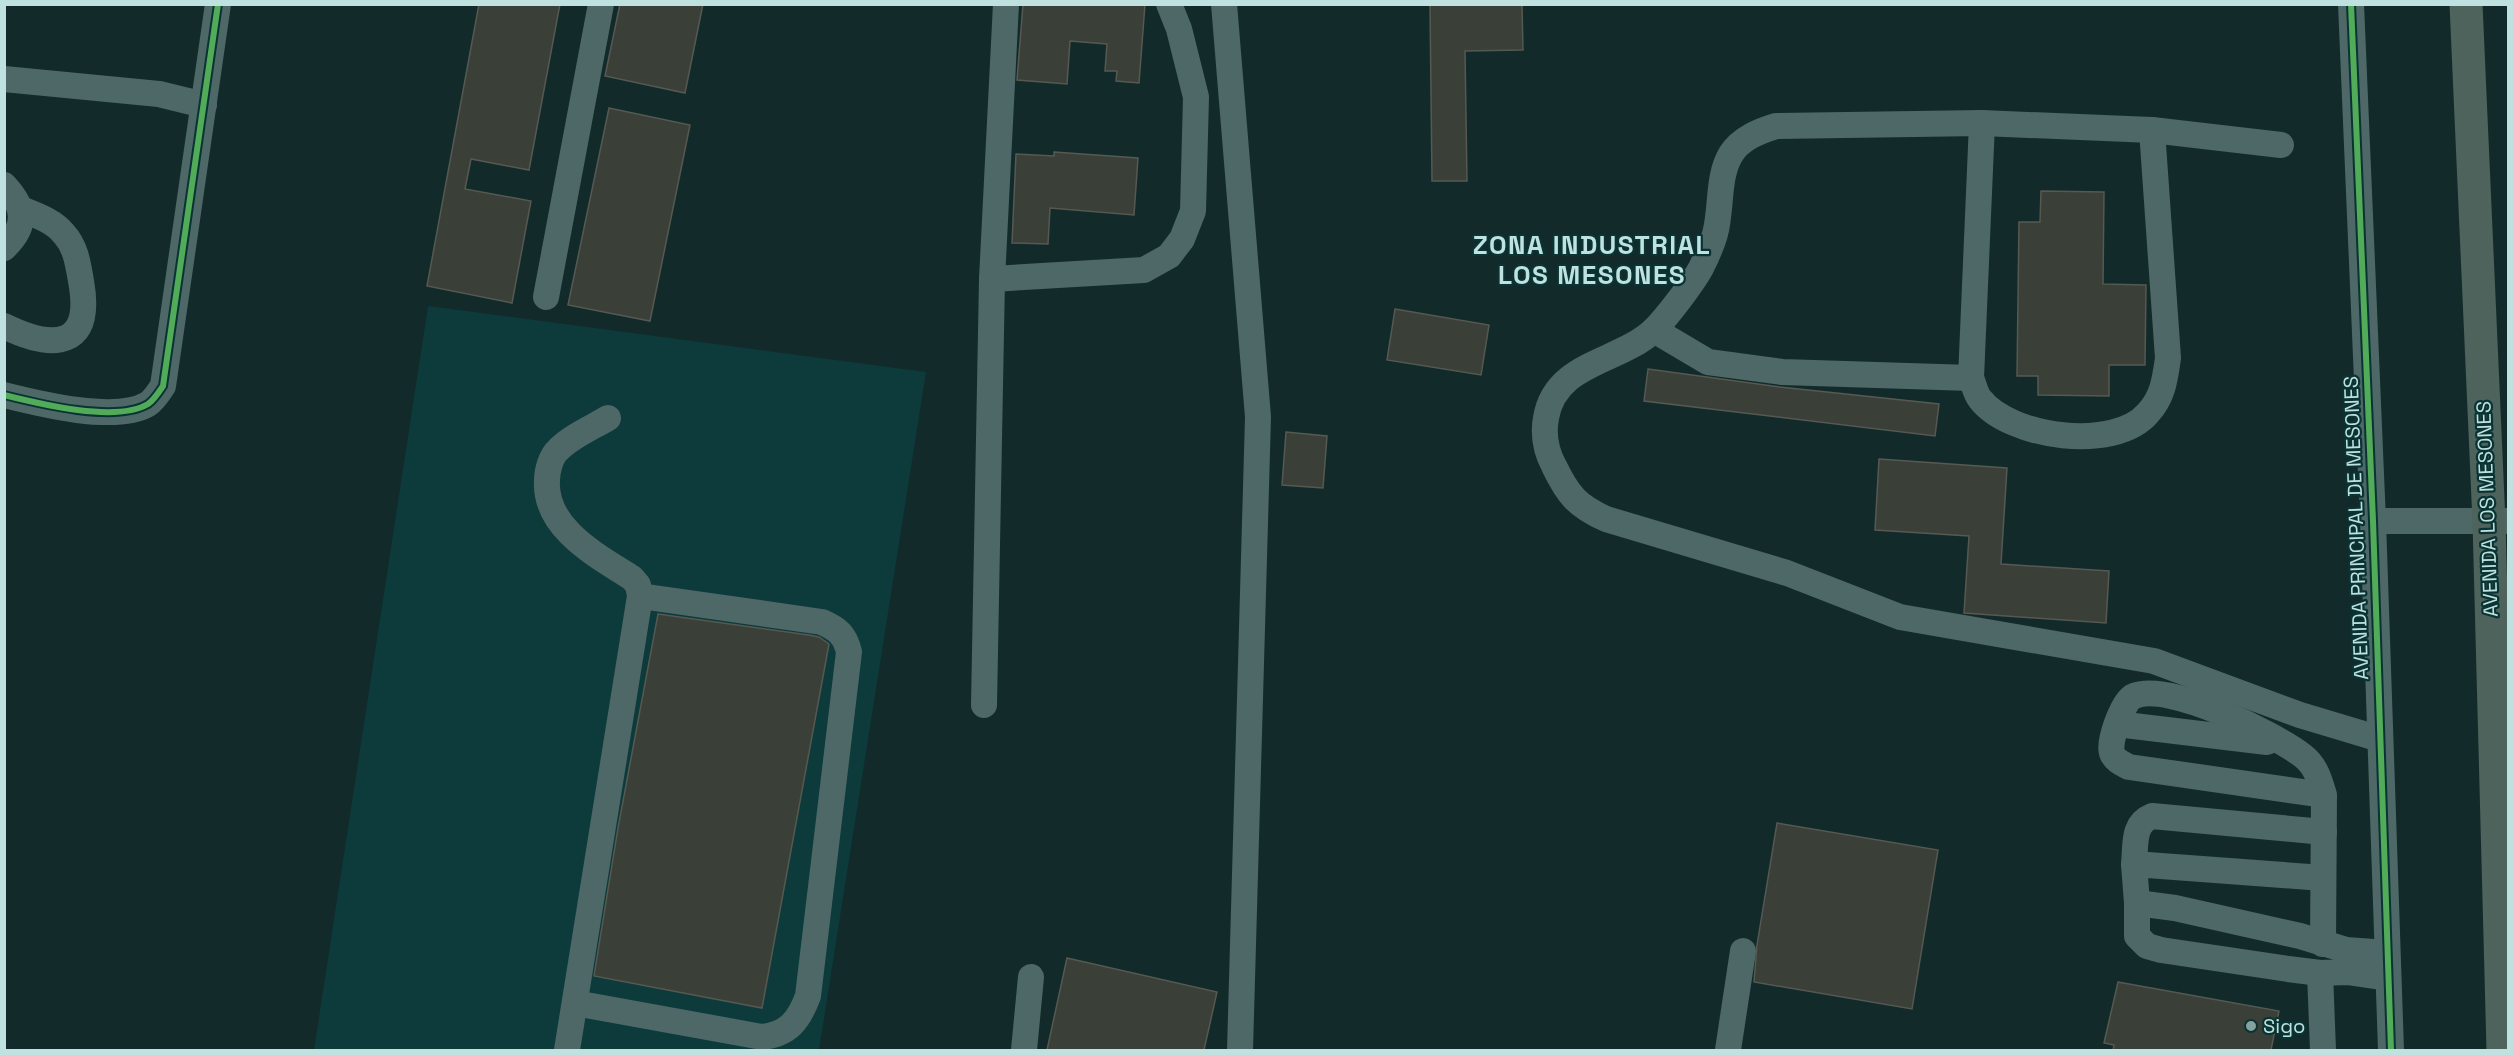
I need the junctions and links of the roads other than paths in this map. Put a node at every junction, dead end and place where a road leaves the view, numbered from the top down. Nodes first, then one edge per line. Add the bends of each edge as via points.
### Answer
1 (218, 4) edge
2 (601, 4) edge
3 (1006, 4) edge
4 (1169, 4) edge
5 (1224, 4) edge
6 (2350, 4) edge
7 (2466, 4) edge
8 (4, 79) edge
9 (204, 105) junction
10 (1982, 123) junction
11 (2152, 130) junction
12 (2282, 145) dead end
13 (4, 185) edge
14 (21, 208) junction
15 (4, 248) edge
16 (992, 279) junction
17 (546, 297) dead end
18 (4, 326) edge
19 (1653, 330) junction
20 (1971, 378) junction
21 (4, 395) edge
22 (608, 418) dead end
23 (2498, 471) edge
24 (2373, 521) junction
25 (2499, 522) edge
26 (640, 596) junction
27 (984, 705) dead end
28 (2117, 724) junction
29 (2380, 739) junction
30 (2282, 744) junction
31 (2324, 795) junction
32 (2324, 832) junction
33 (2134, 864) junction
34 (2324, 878) junction
35 (2137, 903) junction
36 (2323, 944) junction
37 (1743, 951) dead end
38 (2388, 966) junction
39 (2320, 973) junction
40 (1031, 977) dead end
41 (575, 1003) junction
42 (567, 1050) edge
43 (1024, 1050) edge
44 (1240, 1050) edge
45 (1728, 1050) edge
46 (2323, 1050) edge
47 (2391, 1050) edge
48 (2503, 1050) edge

1 - 9 street
2 - 17 street
3 - 16 street
4 - 16 street via 1196,97 1193,211 1182,239 1168,256 1144,270
5 - 44 street via 1258,417
6 - 24 street, AVENIDA PRINCIPAL DE MESONES
7 - 23 highway, AVENIDA LOS MESONES
8 - 9 street via 159,94
9 - 21 street via 163,386 150,403 128,413 103,413
10 - 11 street
10 - 19 street via 1776,126 1753,134 1731,154 1722,183 1715,234 1700,269
10 - 20 street
11 - 12 street
11 - 20 street via 2168,358 2163,390 2148,415 2123,430 2086,435 2048,434 2018,426 1996,414 1979,398
13 - 14 street
14 - 15 street via 17,235
14 - 18 street via 46,219 64,233 76,254 85,306 69,337 32,340
16 - 27 street
19 - 20 street via 1708,362 1782,372
19 - 29 street via 1608,358 1572,374 1557,389 1547,410 1544,432 1551,460 1567,492 1584,509 1787,573 1900,617 2154,661 2300,715
22 - 26 street via 557,450 547,472 548,504 571,534 632,578
23 - 25 highway, AVENIDA LOS MESONES
24 - 25 street
24 - 29 street, AVENIDA PRINCIPAL DE MESONES
25 - 48 highway, AVENIDA LOS MESONES
26 - 41 street
26 - 41 street via 822,622 843,634 847,643 808,996 801,1015 790,1028 775,1036 762,1037
28 - 30 street
28 - 30 street via 2127,701 2152,693 2209,706
28 - 31 street via 2112,753 2129,767
29 - 38 street, AVENIDA PRINCIPAL DE MESONES
30 - 31 street via 2304,757 2318,775
31 - 32 street
32 - 33 street via 2152,816 2139,823 2136,830
32 - 34 street
33 - 34 street
33 - 35 street
34 - 36 street
35 - 36 street via 2289,933
35 - 39 street via 2136,929 2147,946
36 - 38 street
37 - 45 street
38 - 39 street
38 - 47 street, AVENIDA PRINCIPAL DE MESONES
39 - 46 street
40 - 43 street
41 - 42 street

